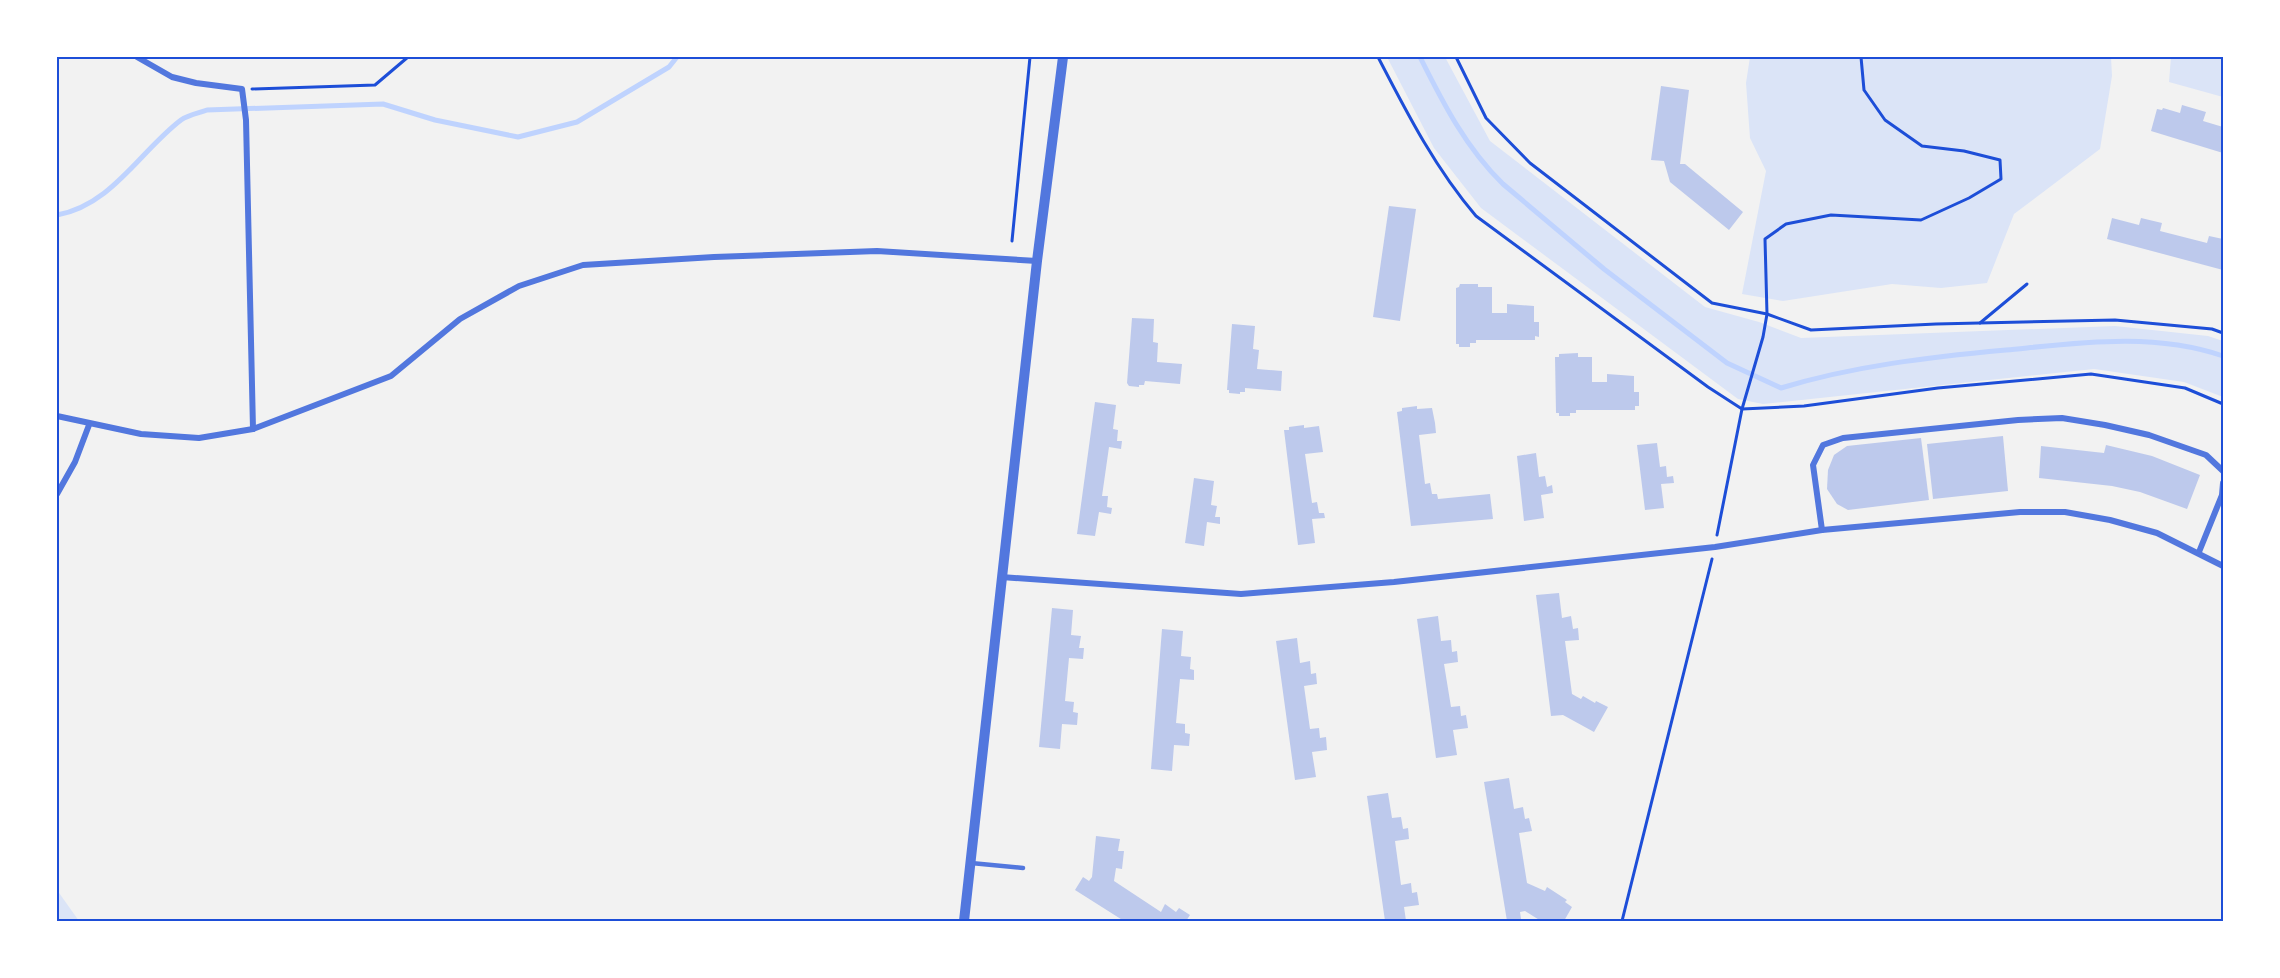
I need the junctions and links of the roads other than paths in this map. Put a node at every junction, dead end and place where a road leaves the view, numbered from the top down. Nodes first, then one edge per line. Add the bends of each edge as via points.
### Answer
1 (137, 57) edge
2 (1063, 57) edge
3 (1037, 261) junction
4 (57, 416) edge
5 (89, 425) junction
6 (253, 429) junction
7 (2223, 471) edge
8 (2223, 483) edge
9 (57, 494) edge
10 (1822, 530) junction
11 (2199, 552) junction
12 (2223, 566) edge
13 (1001, 577) junction
14 (971, 863) junction
15 (1023, 868) dead end
16 (964, 921) edge

1 - 6 street via 172,77 242,89 246,116
2 - 3 street
3 - 6 street via 877,251 583,265 519,286 470,314 391,376
3 - 13 street
4 - 5 street
5 - 6 street via 199,438
5 - 9 street
7 - 10 street via 2206,455 2150,435 2062,418 1843,438 1823,445 1813,465
8 - 11 street
10 - 11 street via 2020,512 2066,512 2157,533
10 - 13 street via 1715,547 1394,582 1241,594
11 - 12 street
13 - 14 street
14 - 15 lane
14 - 16 street

